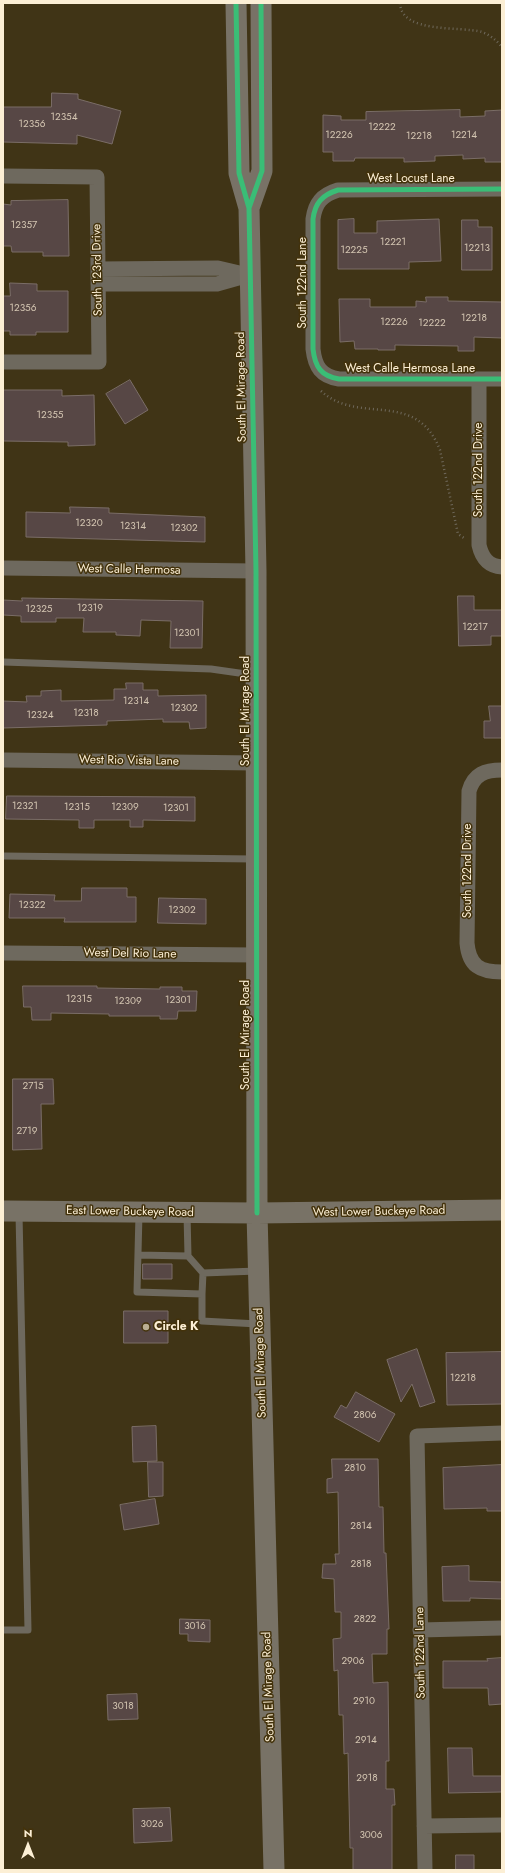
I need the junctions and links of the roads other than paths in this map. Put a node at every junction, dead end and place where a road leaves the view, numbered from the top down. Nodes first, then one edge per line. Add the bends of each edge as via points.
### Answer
1 (236, 3) edge
2 (261, 3) edge
3 (3, 176) edge
4 (502, 189) edge
5 (323, 197) joint
6 (249, 208) junction
7 (249, 275) junction
8 (98, 276) junction
9 (3, 362) edge
10 (320, 371) joint
11 (479, 378) junction
12 (502, 378) edge
13 (502, 567) edge
14 (3, 568) edge
15 (256, 571) junction
16 (3, 662) edge
17 (256, 675) junction
18 (3, 760) edge
19 (256, 763) junction
20 (502, 770) edge
21 (3, 856) edge
22 (256, 859) junction
23 (3, 953) edge
24 (257, 955) junction
25 (502, 972) edge
26 (502, 1210) edge
27 (11, 1211) edge
28 (139, 1212) junction
29 (187, 1213) junction
30 (257, 1213) junction
31 (138, 1255) junction
32 (188, 1256) junction
33 (258, 1271) junction
34 (203, 1273) junction
35 (202, 1294) junction
36 (260, 1324) junction
37 (502, 1433) edge
38 (502, 1628) edge
39 (3, 1630) edge
40 (420, 1630) junction
41 (502, 1825) edge
42 (424, 1826) junction
43 (274, 1870) edge
44 (425, 1870) edge

1 - 6 main road, South El Mirage Road via 239,172
2 - 6 main road, South El Mirage Road via 262,171
3 - 8 street, South 123rd Drive via 97,177
4 - 5 street, West Locust Lane via 346,189 330,192
5 - 10 street, South 122nd Lane via 317,203 313,219 313,349
6 - 7 main road, South El Mirage Road
7 - 8 street via 217,284
7 - 15 main road, South El Mirage Road
8 - 9 street, South 123rd Drive via 99,362
10 - 11 street, West Calle Hermosa Lane via 339,379
11 - 12 street, West Calle Hermosa Lane
11 - 13 street, South 122nd Drive via 481,554 490,564
14 - 15 street, West Calle Hermosa
15 - 17 main road, South El Mirage Road
16 - 17 lane via 211,669
17 - 19 main road, South El Mirage Road
18 - 19 street, West Rio Vista Lane
19 - 22 main road, South El Mirage Road
20 - 25 street, South 122nd Drive via 483,772 471,783 468,801 467,935 468,952 475,966 483,970
21 - 22 lane
22 - 24 main road, South El Mirage Road
23 - 24 street, West Del Rio Lane
24 - 30 main road, South El Mirage Road
26 - 30 main road, West Lower Buckeye Road
27 - 28 main road, East Lower Buckeye Road
27 - 39 lane via 28,1630
28 - 29 main road, East Lower Buckeye Road
28 - 31 lane
29 - 30 main road, East Lower Buckeye Road
29 - 32 lane
30 - 33 main road, South El Mirage Road
31 - 32 lane
31 - 35 lane via 138,1292
32 - 34 lane
33 - 34 lane
33 - 36 main road, South El Mirage Road
34 - 35 lane
35 - 36 lane via 202,1321
36 - 43 main road, South El Mirage Road
37 - 40 street, South 122nd Lane via 417,1436
38 - 40 street
40 - 42 street, South 122nd Lane
41 - 42 street
42 - 44 street, South 122nd Lane

